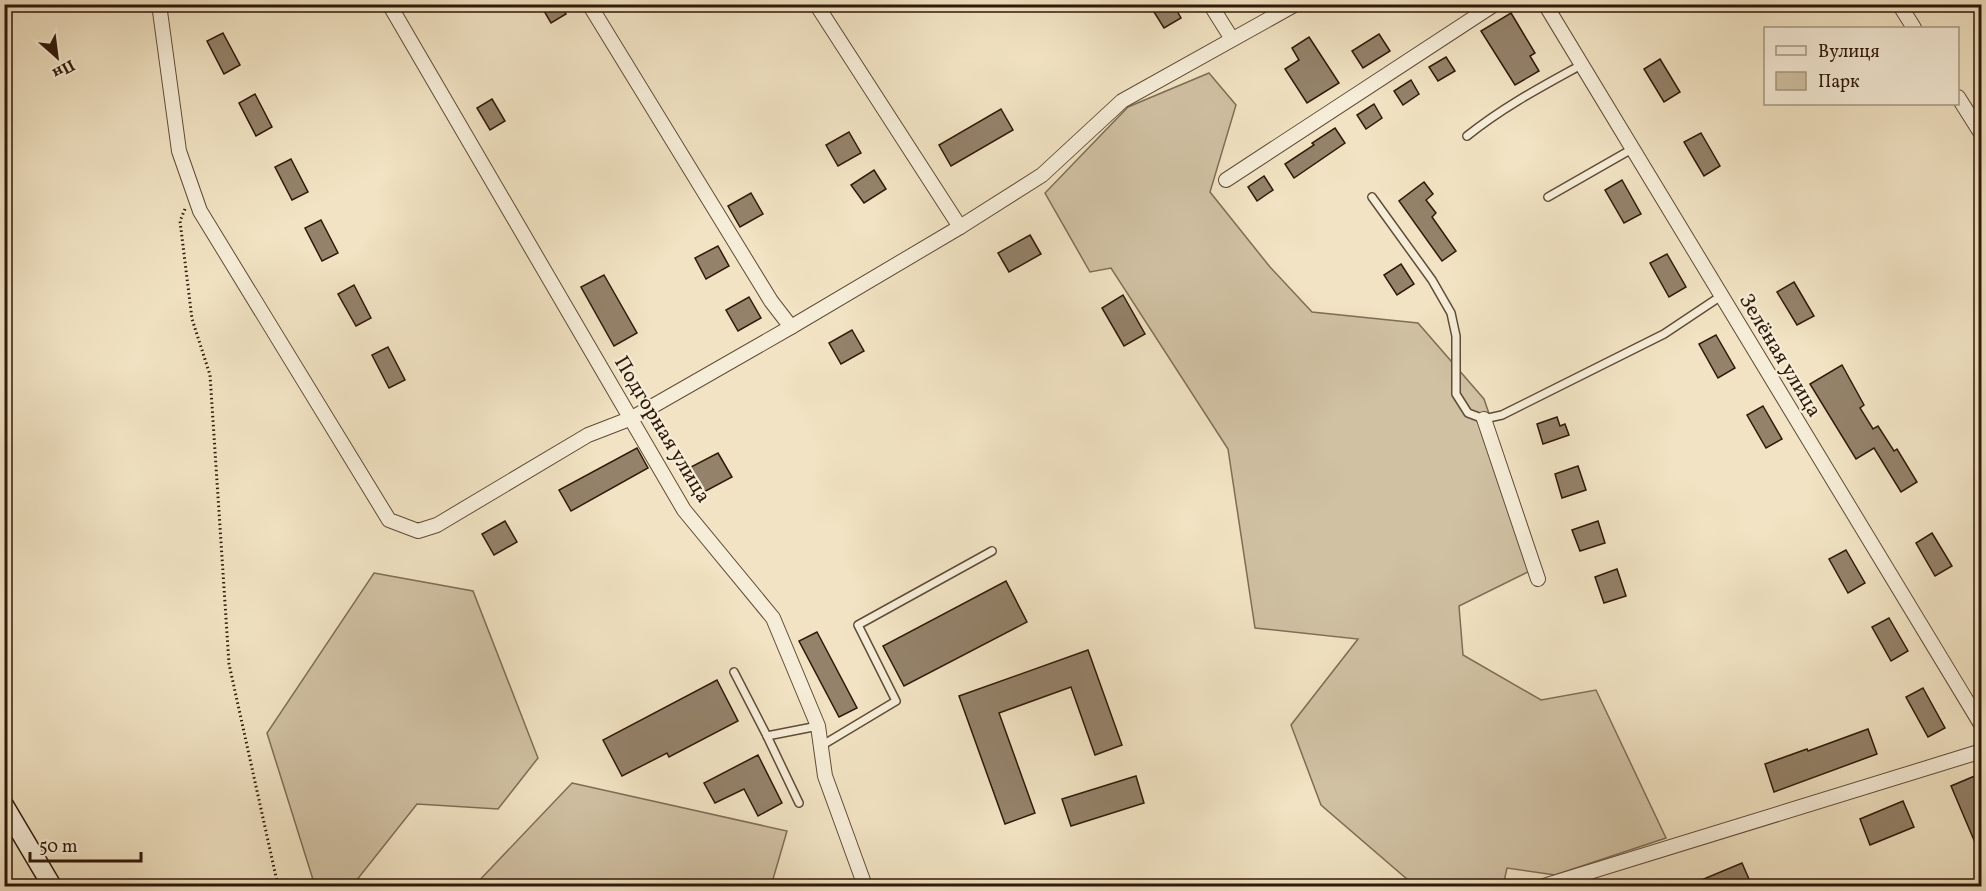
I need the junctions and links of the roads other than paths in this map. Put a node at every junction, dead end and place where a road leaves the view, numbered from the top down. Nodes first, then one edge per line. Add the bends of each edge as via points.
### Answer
1 (159, 4) edge
2 (389, 4) edge
3 (589, 4) edge
4 (816, 4) edge
5 (1210, 4) edge
6 (1296, 4) edge
7 (1495, 4) edge
8 (1545, 4) edge
9 (1899, 4) edge
10 (1913, 27) edge
11 (1232, 39) junction
12 (1581, 65) junction
13 (1959, 99) edge
14 (1982, 135) edge
15 (1467, 136) dead end
16 (1632, 148) junction
17 (1226, 180) dead end
18 (1548, 197) dead end
19 (1372, 198) dead end
20 (960, 227) junction
21 (1721, 296) junction
22 (791, 327) junction
23 (632, 418) junction
24 (1484, 419) junction
25 (992, 551) dead end
26 (1538, 579) dead end
27 (734, 672) dead end
28 (818, 726) junction
29 (1982, 726) edge
30 (767, 736) junction
31 (821, 746) junction
32 (1982, 751) edge
33 (799, 803) dead end
34 (4, 805) edge
35 (52, 886) edge
36 (865, 886) edge
37 (1544, 886) edge

1 - 23 street via 179,152 200,211 389,519 418,531 437,525 588,435
2 - 23 street, Подгорная улица
3 - 22 street via 771,301
4 - 20 street
5 - 11 street
6 - 11 street
7 - 17 street
8 - 12 street, Зелёная улица
9 - 10 street
11 - 20 street via 1122,101 1042,175
12 - 15 lane via 1516,100
12 - 16 street, Зелёная улица
13 - 14 street
16 - 18 lane
16 - 21 street, Зелёная улица
19 - 24 lane via 1432,280 1451,313 1456,336 1456,394 1468,413
20 - 22 street
21 - 24 lane via 1664,334 1502,415
21 - 29 street, Зелёная улица
22 - 23 street
23 - 28 street, Подгорная улица via 684,510 773,618
24 - 26 street
25 - 31 lane via 858,625 896,701
27 - 30 lane
28 - 30 lane
28 - 31 street, Подгорная улица
30 - 33 lane
31 - 36 street, Подгорная улица via 825,776
32 - 37 street
34 - 35 main road

